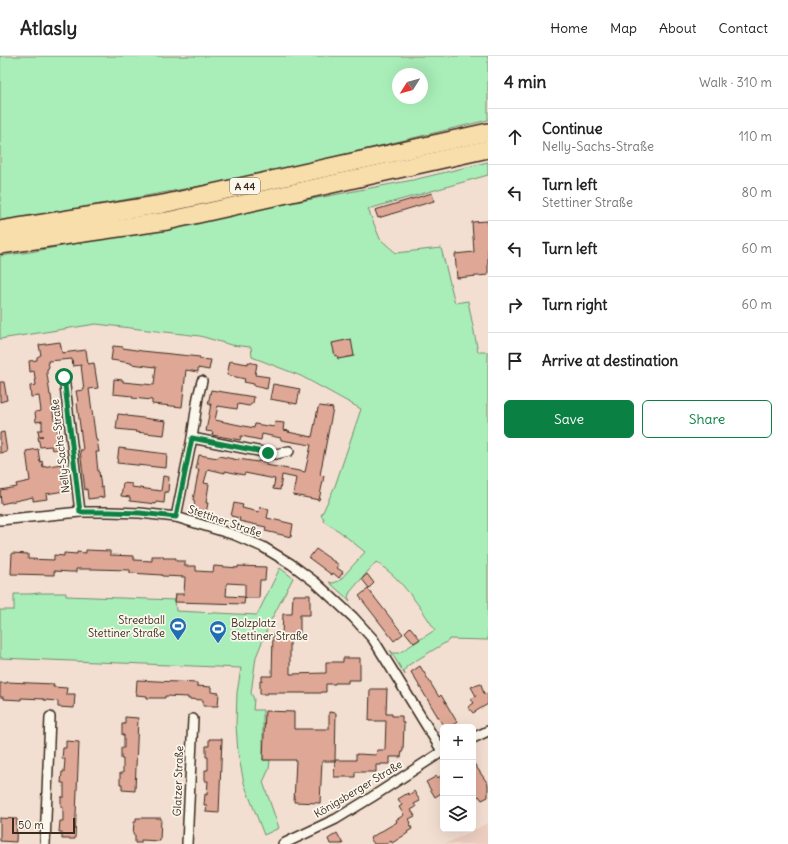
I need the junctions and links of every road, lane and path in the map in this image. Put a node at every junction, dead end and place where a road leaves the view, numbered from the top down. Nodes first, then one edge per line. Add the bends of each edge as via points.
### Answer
1 (488, 132) edge
2 (488, 149) edge
3 (0, 230) edge
4 (0, 245) edge
5 (64, 377) dead end
6 (202, 381) dead end
7 (192, 438) junction
8 (288, 451) dead end
9 (80, 512) junction
10 (176, 517) junction
11 (0, 520) edge
12 (50, 717) dead end
13 (193, 719) dead end
14 (488, 731) edge
15 (476, 737) edge
16 (440, 748) edge
17 (440, 752) edge
18 (45, 844) edge
19 (188, 844) edge
20 (283, 844) edge

1 - 3 highway, A 44 via 163,204
2 - 4 highway, A 44 via 167,221
5 - 9 street, Nelly-Sachs-Straße
6 - 7 street
7 - 8 street via 268,453
7 - 10 street
9 - 10 street, Stettiner Straße via 140,513
9 - 11 street, Stettiner Straße
10 - 16 street, Stettiner Straße via 235,535 263,547 315,582 373,639
12 - 18 street
13 - 19 street, Glatzer Straße
14 - 15 street
17 - 20 street, Königsberger Straße via 336,819

